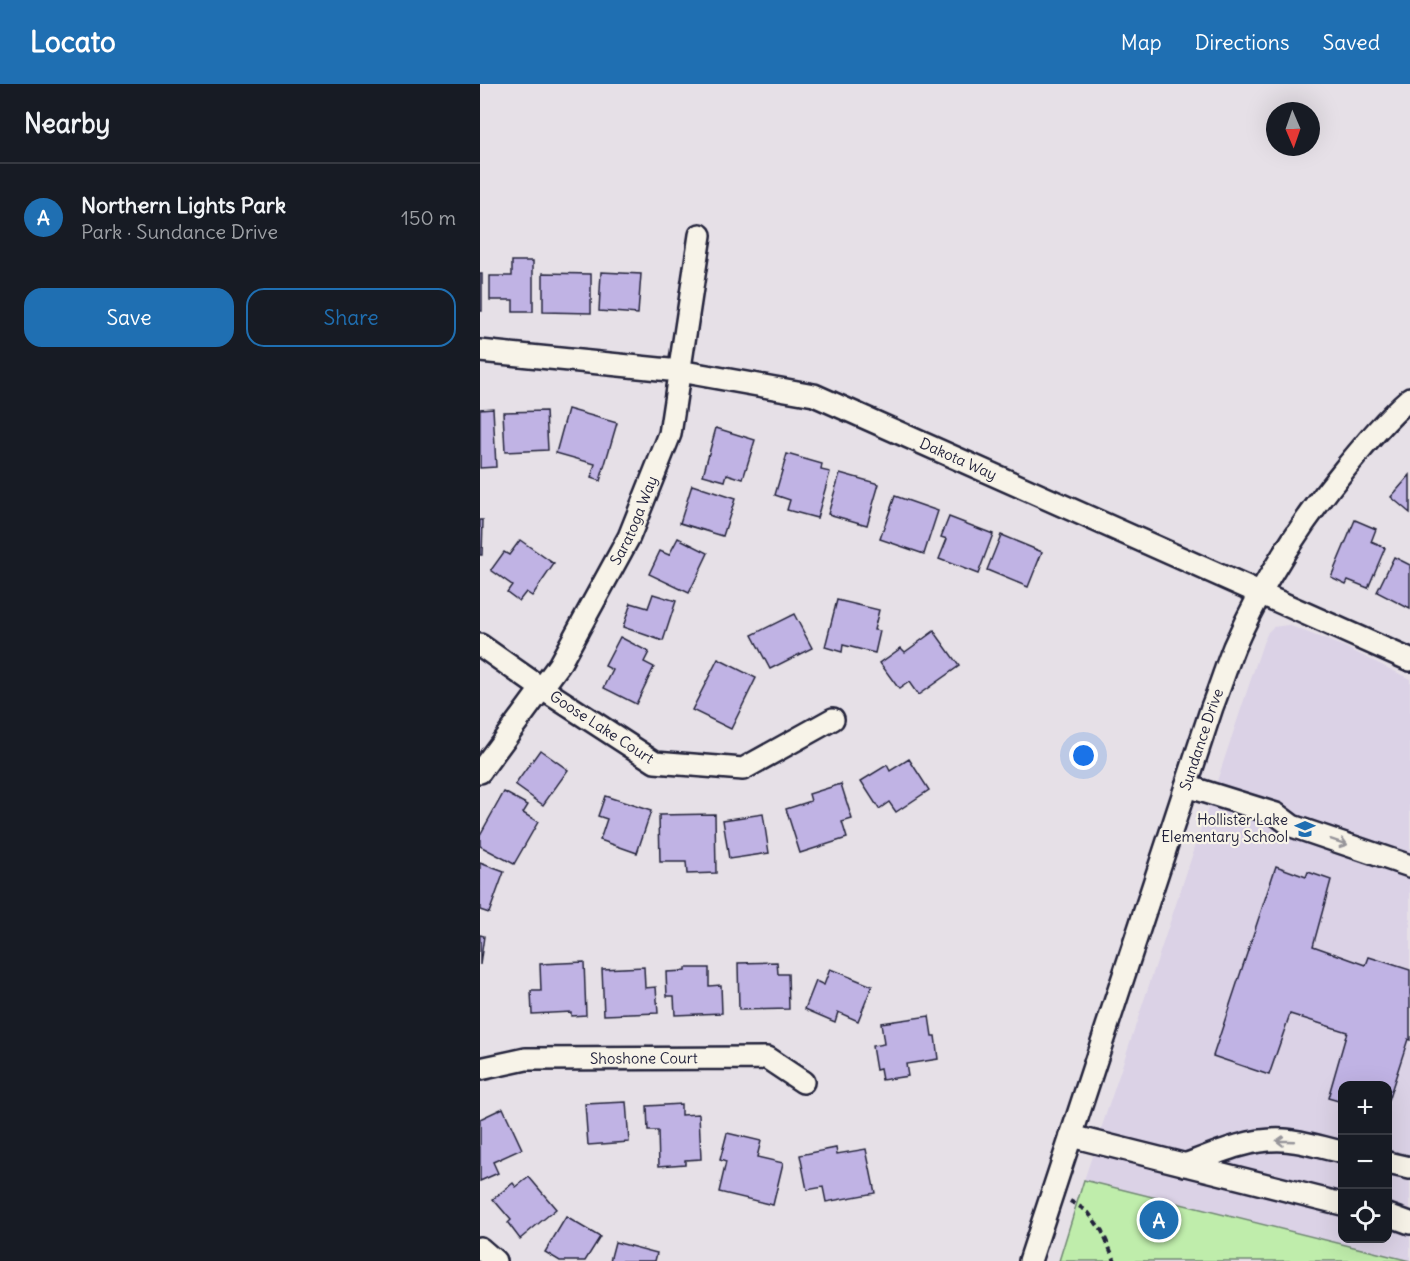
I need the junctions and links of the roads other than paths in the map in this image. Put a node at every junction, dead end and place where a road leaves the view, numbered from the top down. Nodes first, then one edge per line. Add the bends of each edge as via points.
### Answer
1 (700, 235) dead end
2 (480, 351) edge
3 (679, 371) junction
4 (1410, 398) edge
5 (1261, 594) junction
6 (480, 645) edge
7 (1410, 660) edge
8 (541, 688) junction
9 (833, 719) dead end
10 (480, 772) edge
11 (1186, 786) junction
12 (1410, 866) edge
13 (480, 1070) edge
14 (803, 1082) dead end
15 (1071, 1136) junction
16 (1338, 1151) edge
17 (1185, 1164) junction
18 (1392, 1164) edge
19 (1410, 1168) edge
20 (1338, 1203) edge
21 (1392, 1216) edge
22 (1410, 1223) edge
23 (480, 1248) edge
24 (495, 1261) edge
25 (1030, 1261) edge

1 - 3 street, Saratoga Way
2 - 3 street, Dakota Way
3 - 5 street, Dakota Way via 814,395
3 - 8 street, Saratoga Way via 670,434 629,537 559,665
4 - 5 street, Sundance Drive via 1361,448 1319,500
5 - 7 street, Dakota Way
5 - 11 street, Sundance Drive via 1234,648
6 - 8 street, Goose Lake Court
8 - 9 street, Goose Lake Court via 655,762 743,769
8 - 10 street, Saratoga Way
11 -> 12 street via 1276,814 1292,826
11 - 15 street, Sundance Drive
13 - 14 street, Shoshone Court via 526,1059 767,1058
15 - 17 street
15 - 25 street, Sundance Drive
16 -> 17 street via 1280,1140 1231,1147
17 - 20 street
18 - 19 street
21 - 22 street
23 - 24 street

